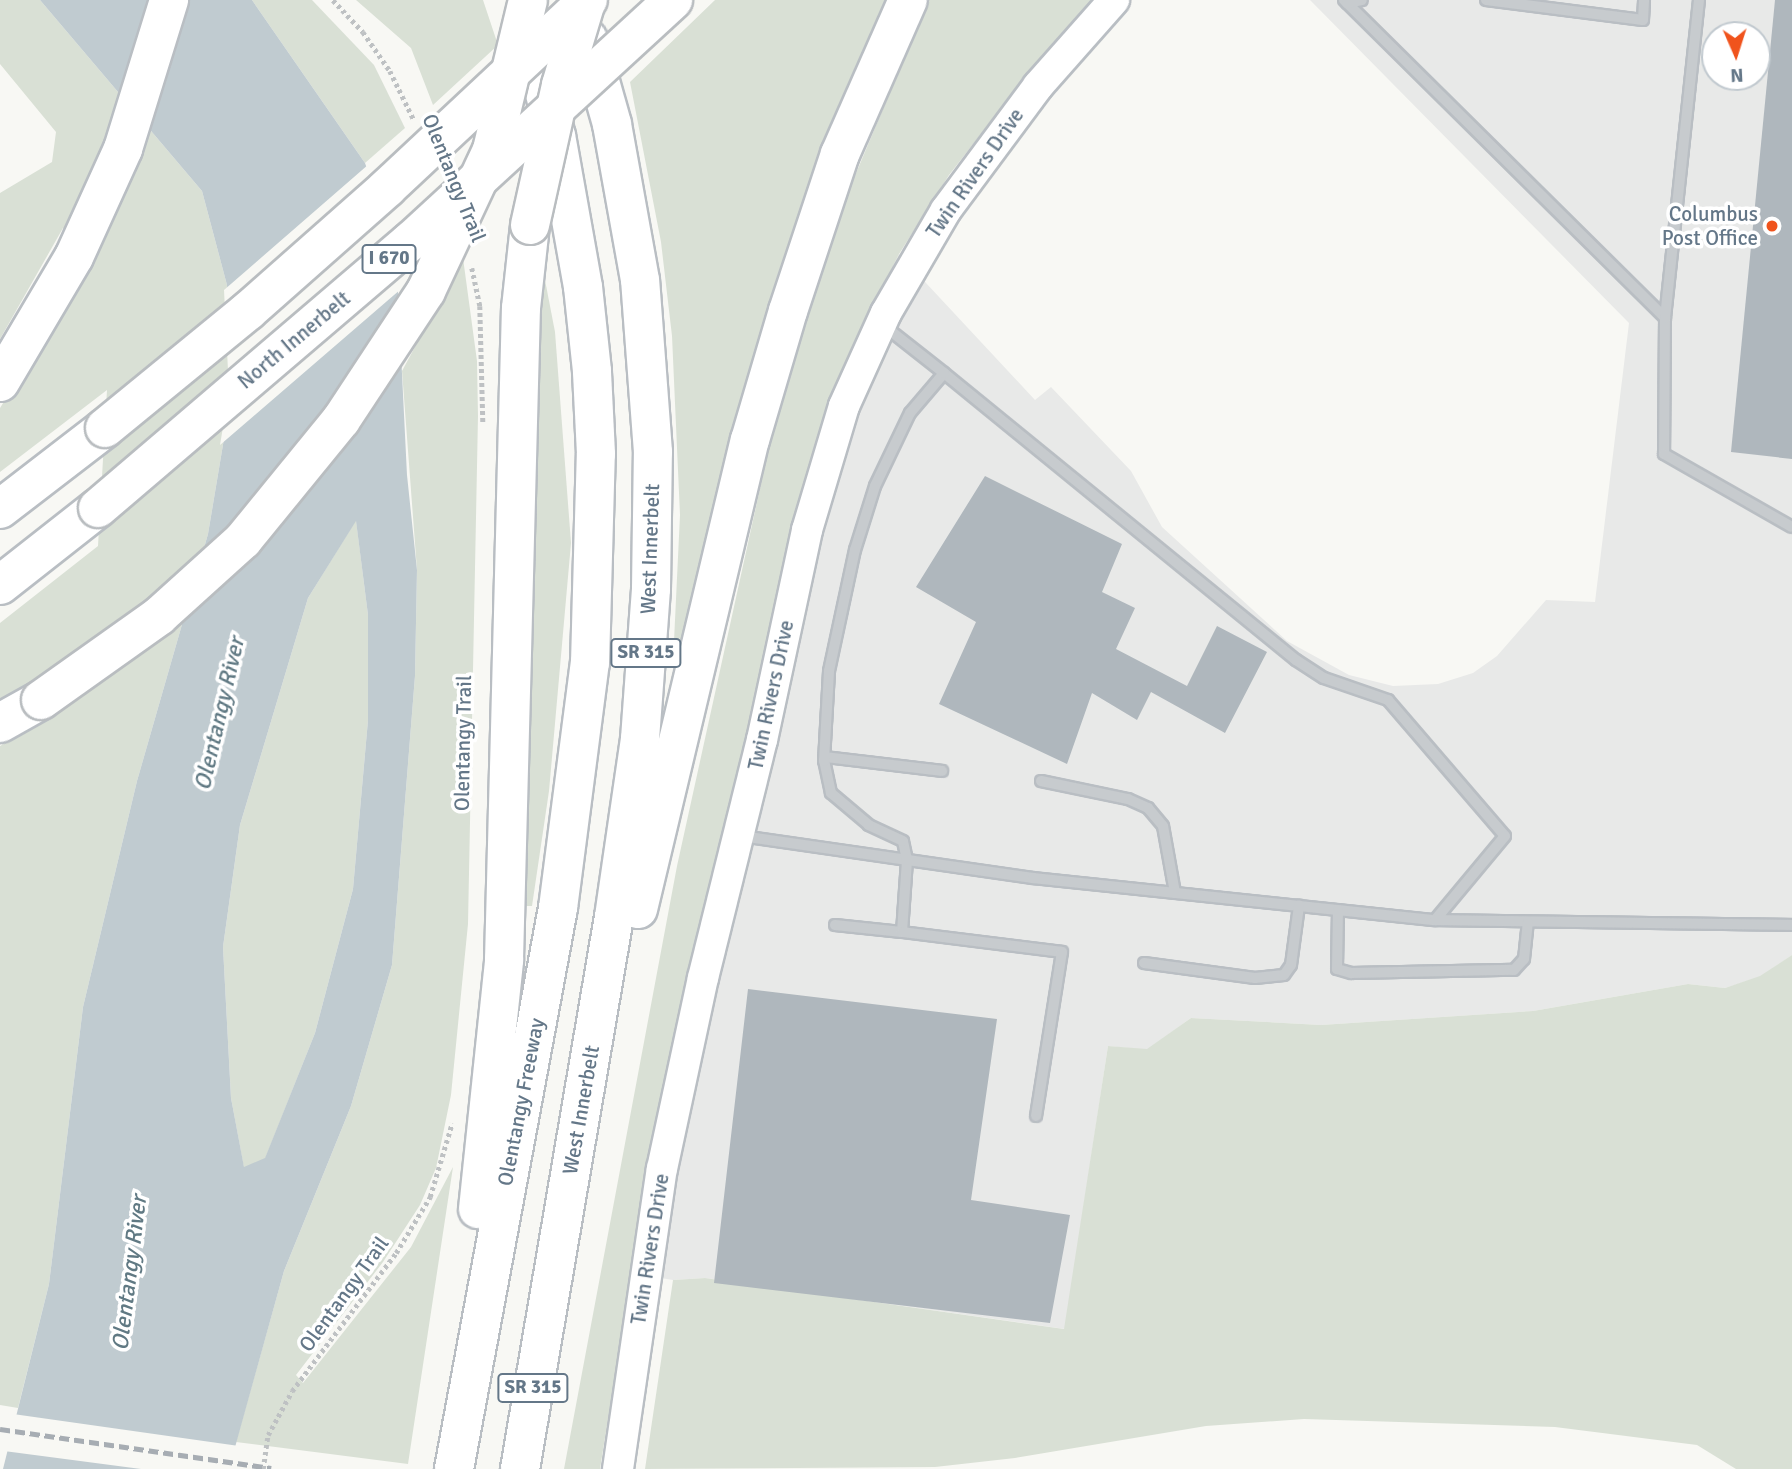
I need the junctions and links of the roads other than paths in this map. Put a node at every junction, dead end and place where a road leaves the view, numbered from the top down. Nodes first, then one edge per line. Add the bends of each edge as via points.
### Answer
1 (169, 0) edge
2 (519, 0) edge
3 (528, 0) edge
4 (577, 0) edge
5 (587, 0) edge
6 (673, 0) edge
7 (908, 0) edge
8 (1114, 0) edge
9 (1362, 0) edge
10 (1486, 0) edge
11 (1644, 0) edge
12 (1699, 0) edge
13 (1346, 1) edge
14 (1665, 318) junction
15 (881, 323) junction
16 (944, 373) junction
17 (0, 382) edge
18 (0, 509) edge
19 (1792, 527) edge
20 (0, 585) edge
21 (0, 723) edge
22 (825, 757) junction
23 (942, 771) dead end
24 (1041, 781) dead end
25 (739, 836) junction
26 (907, 860) junction
27 (1175, 893) junction
28 (1299, 906) junction
29 (1338, 910) junction
30 (1435, 920) junction
31 (1528, 922) junction
32 (835, 925) dead end
33 (1792, 925) edge
34 (902, 932) junction
35 (1144, 963) dead end
36 (1036, 1116) dead end
37 (547, 1307) junction
38 (461, 1428) junction
39 (454, 1469) edge
40 (520, 1469) edge
41 (618, 1469) edge

1 - 17 highway via 123,149 74,257
2 - 38 highway, Olentangy Freeway / SR 315 via 556,136 583,287 592,371 594,586 583,733 558,908
3 - 21 highway, bridge via 492,150 426,291 341,420 243,540 159,616 41,700
4 - 37 highway, West Innerbelt / SR 315 via 612,124 640,280 653,452 651,589 640,739
5 - 18 highway, I 670, bridge via 248,311
5 - 38 highway, bridge via 561,85 530,225 521,308 504,960
6 - 20 highway, North Innerbelt / I 670, bridge via 411,241 98,508
7 - 37 highway via 840,155 750,440
8 - 15 main road, Twin Rivers Drive via 983,157
9 - 13 lane
10 - 11 lane via 1643,20
12 - 14 lane
13 - 14 lane
14 - 19 lane via 1664,454
15 - 16 lane
15 - 25 main road, Twin Rivers Drive via 844,406 824,467
16 - 22 lane via 910,413 875,486 855,550 829,671
16 - 30 lane via 1296,660 1324,678 1388,700 1505,836
22 - 23 lane
22 - 26 lane via 831,793 869,825 903,841
24 - 27 lane via 1128,799 1148,808 1163,826
25 - 26 lane
25 - 41 main road, Twin Rivers Drive via 662,1169
26 - 27 lane
26 - 34 lane
27 - 28 lane
28 - 29 lane
28 - 35 lane via 1291,965 1284,975 1255,978
29 - 30 lane
29 - 31 lane via 1337,969 1351,973 1514,970 1524,958
30 - 31 lane
31 - 33 lane
32 - 34 lane
34 - 36 lane via 1062,952
37 - 40 highway, SR 315
38 - 39 highway, Olentangy Freeway / SR 315

